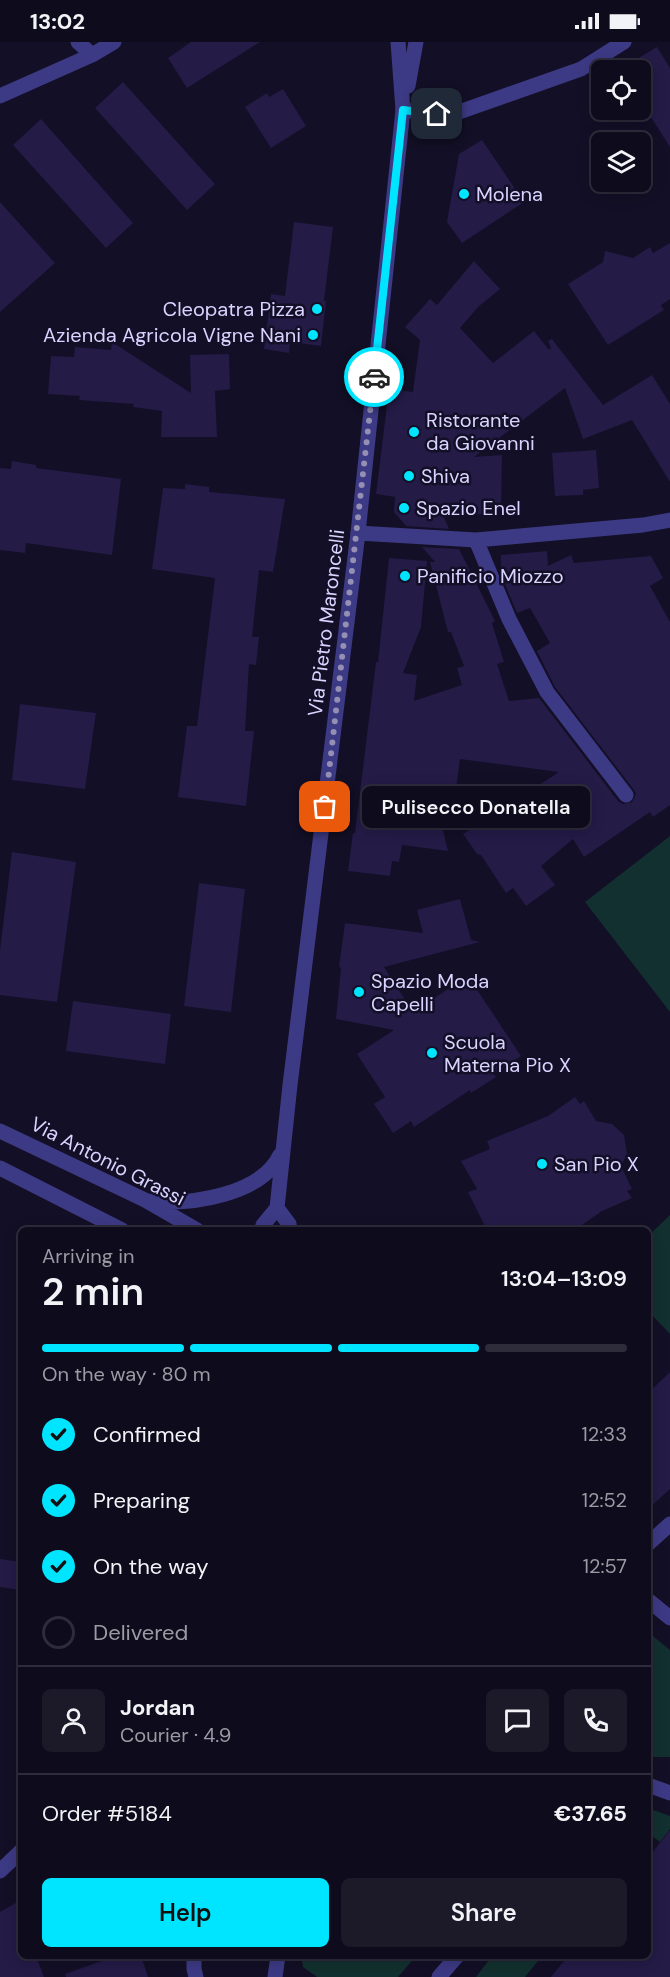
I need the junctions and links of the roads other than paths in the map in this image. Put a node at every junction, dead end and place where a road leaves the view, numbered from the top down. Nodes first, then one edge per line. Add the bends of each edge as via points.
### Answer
1 (78, 42) edge
2 (114, 42) edge
3 (398, 42) edge
4 (416, 42) edge
5 (624, 42) edge
6 (92, 56) junction
7 (0, 96) edge
8 (403, 110) junction
9 (670, 520) edge
10 (358, 533) junction
11 (476, 540) junction
12 (626, 795) dead end
13 (0, 1131) edge
14 (282, 1150) junction
15 (0, 1168) edge
16 (145, 1200) junction
17 (277, 1208) junction
18 (116, 1227) edge
19 (192, 1227) edge
20 (263, 1227) edge
21 (290, 1227) edge
22 (670, 1524) edge
23 (651, 1541) edge
24 (651, 1602) edge
25 (670, 1618) edge
26 (651, 1786) edge
27 (670, 1793) edge
28 (18, 1854) edge
29 (0, 1870) edge
30 (194, 1959) edge
31 (455, 1959) edge
32 (196, 1977) edge
33 (439, 1977) edge

1 - 6 street
2 - 6 street
3 - 8 street, Via Pietro Maroncelli
4 - 8 street
5 - 8 street via 581,69 462,111 437,114
6 - 7 street
8 - 10 street, Via Pietro Maroncelli
9 - 11 street
10 - 11 street
10 - 14 street, Via Pietro Maroncelli
11 - 12 street via 509,619 547,692
13 - 16 street, Via Antonio Grassi
14 - 16 street via 275,1166 259,1180 238,1189 190,1201
14 - 17 street, Via Pietro Maroncelli
15 - 18 street
16 - 19 street, Via Antonio Grassi
17 - 20 street, Via Pietro Maroncelli
17 - 21 street
22 - 23 street
24 - 25 street
26 - 27 street
28 - 29 street
30 - 32 street
31 - 33 street

